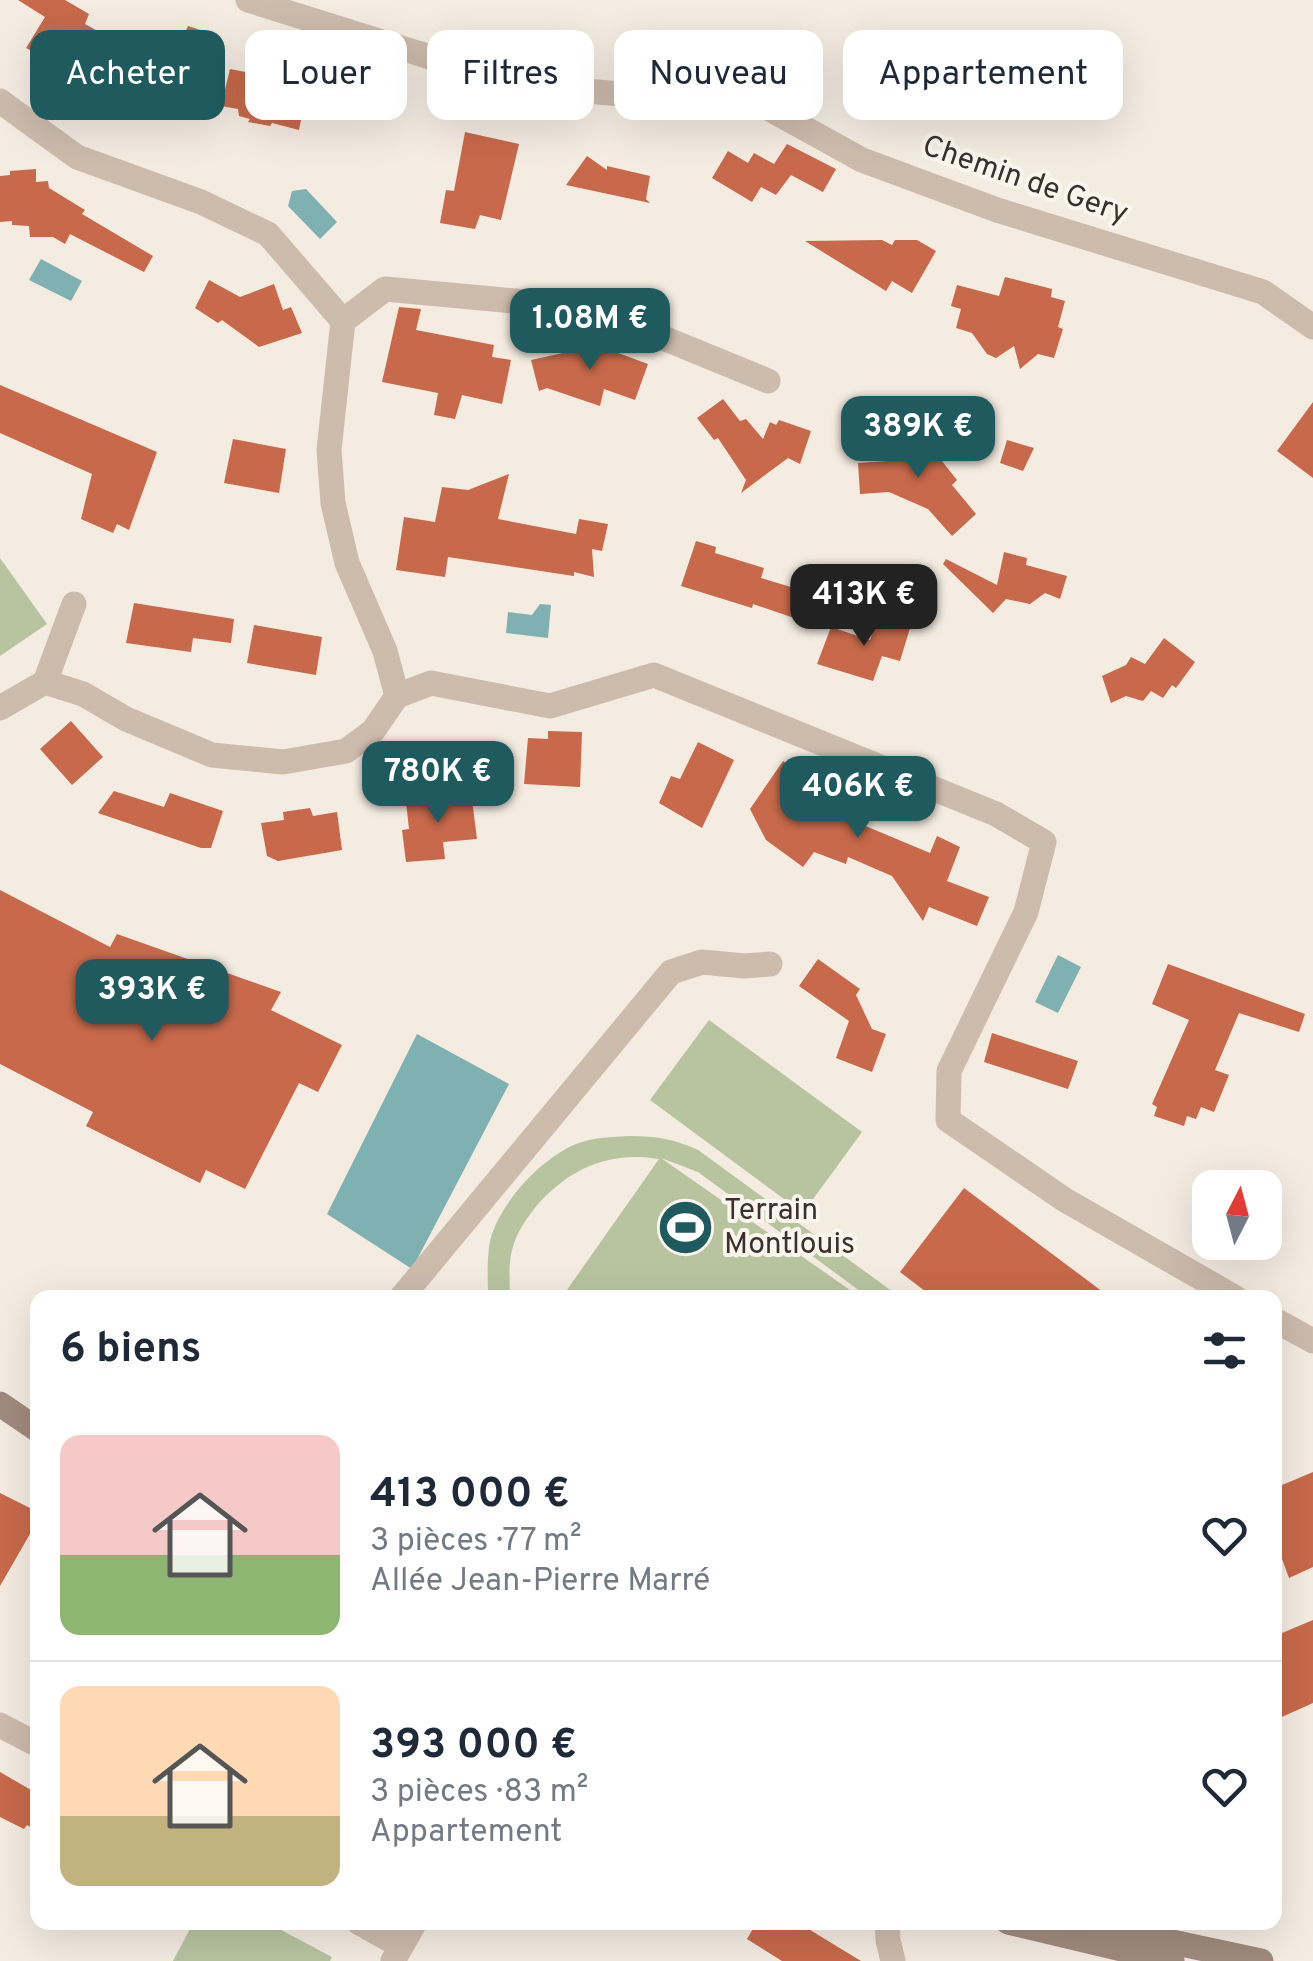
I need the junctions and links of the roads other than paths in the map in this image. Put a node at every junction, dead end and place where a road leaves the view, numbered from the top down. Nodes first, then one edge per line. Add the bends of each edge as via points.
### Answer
1 (248, 0) edge
2 (0, 101) edge
3 (343, 321) junction
4 (1313, 327) edge
5 (768, 380) dead end
6 (74, 604) dead end
7 (46, 682) junction
8 (397, 696) junction
9 (0, 708) edge
10 (770, 964) dead end
11 (408, 1290) edge
12 (1222, 1290) edge
13 (1282, 1324) edge
14 (1313, 1341) edge
15 (0, 1404) edge
16 (0, 1422) edge
17 (30, 1425) edge
18 (30, 1438) edge
19 (0, 1725) edge
20 (30, 1741) edge
21 (368, 1930) edge
22 (410, 1930) edge
23 (887, 1930) edge
24 (1042, 1930) edge
25 (1116, 1930) edge
26 (397, 1954) edge
27 (894, 1961) edge
28 (1172, 1961) edge
29 (1261, 1961) edge

1 - 4 street, Chemin de Gery via 519,85 766,108 862,160 997,210 1263,292
2 - 3 street via 76,157 268,234
3 - 5 street via 385,289 590,308
3 - 8 street via 329,450 333,503 347,563
6 - 7 street
7 - 8 street via 212,755 283,762 346,751 373,731
7 - 9 street
8 - 12 street via 432,682 550,706 654,675 996,814 1044,842 1026,912 949,1071 948,1120 1066,1200
10 - 11 street via 702,962 670,972
13 - 14 street
15 - 17 main road
16 - 18 main road
19 - 20 street
21 - 26 street
22 - 26 street
23 - 27 street
24 - 28 main road
25 - 29 main road

